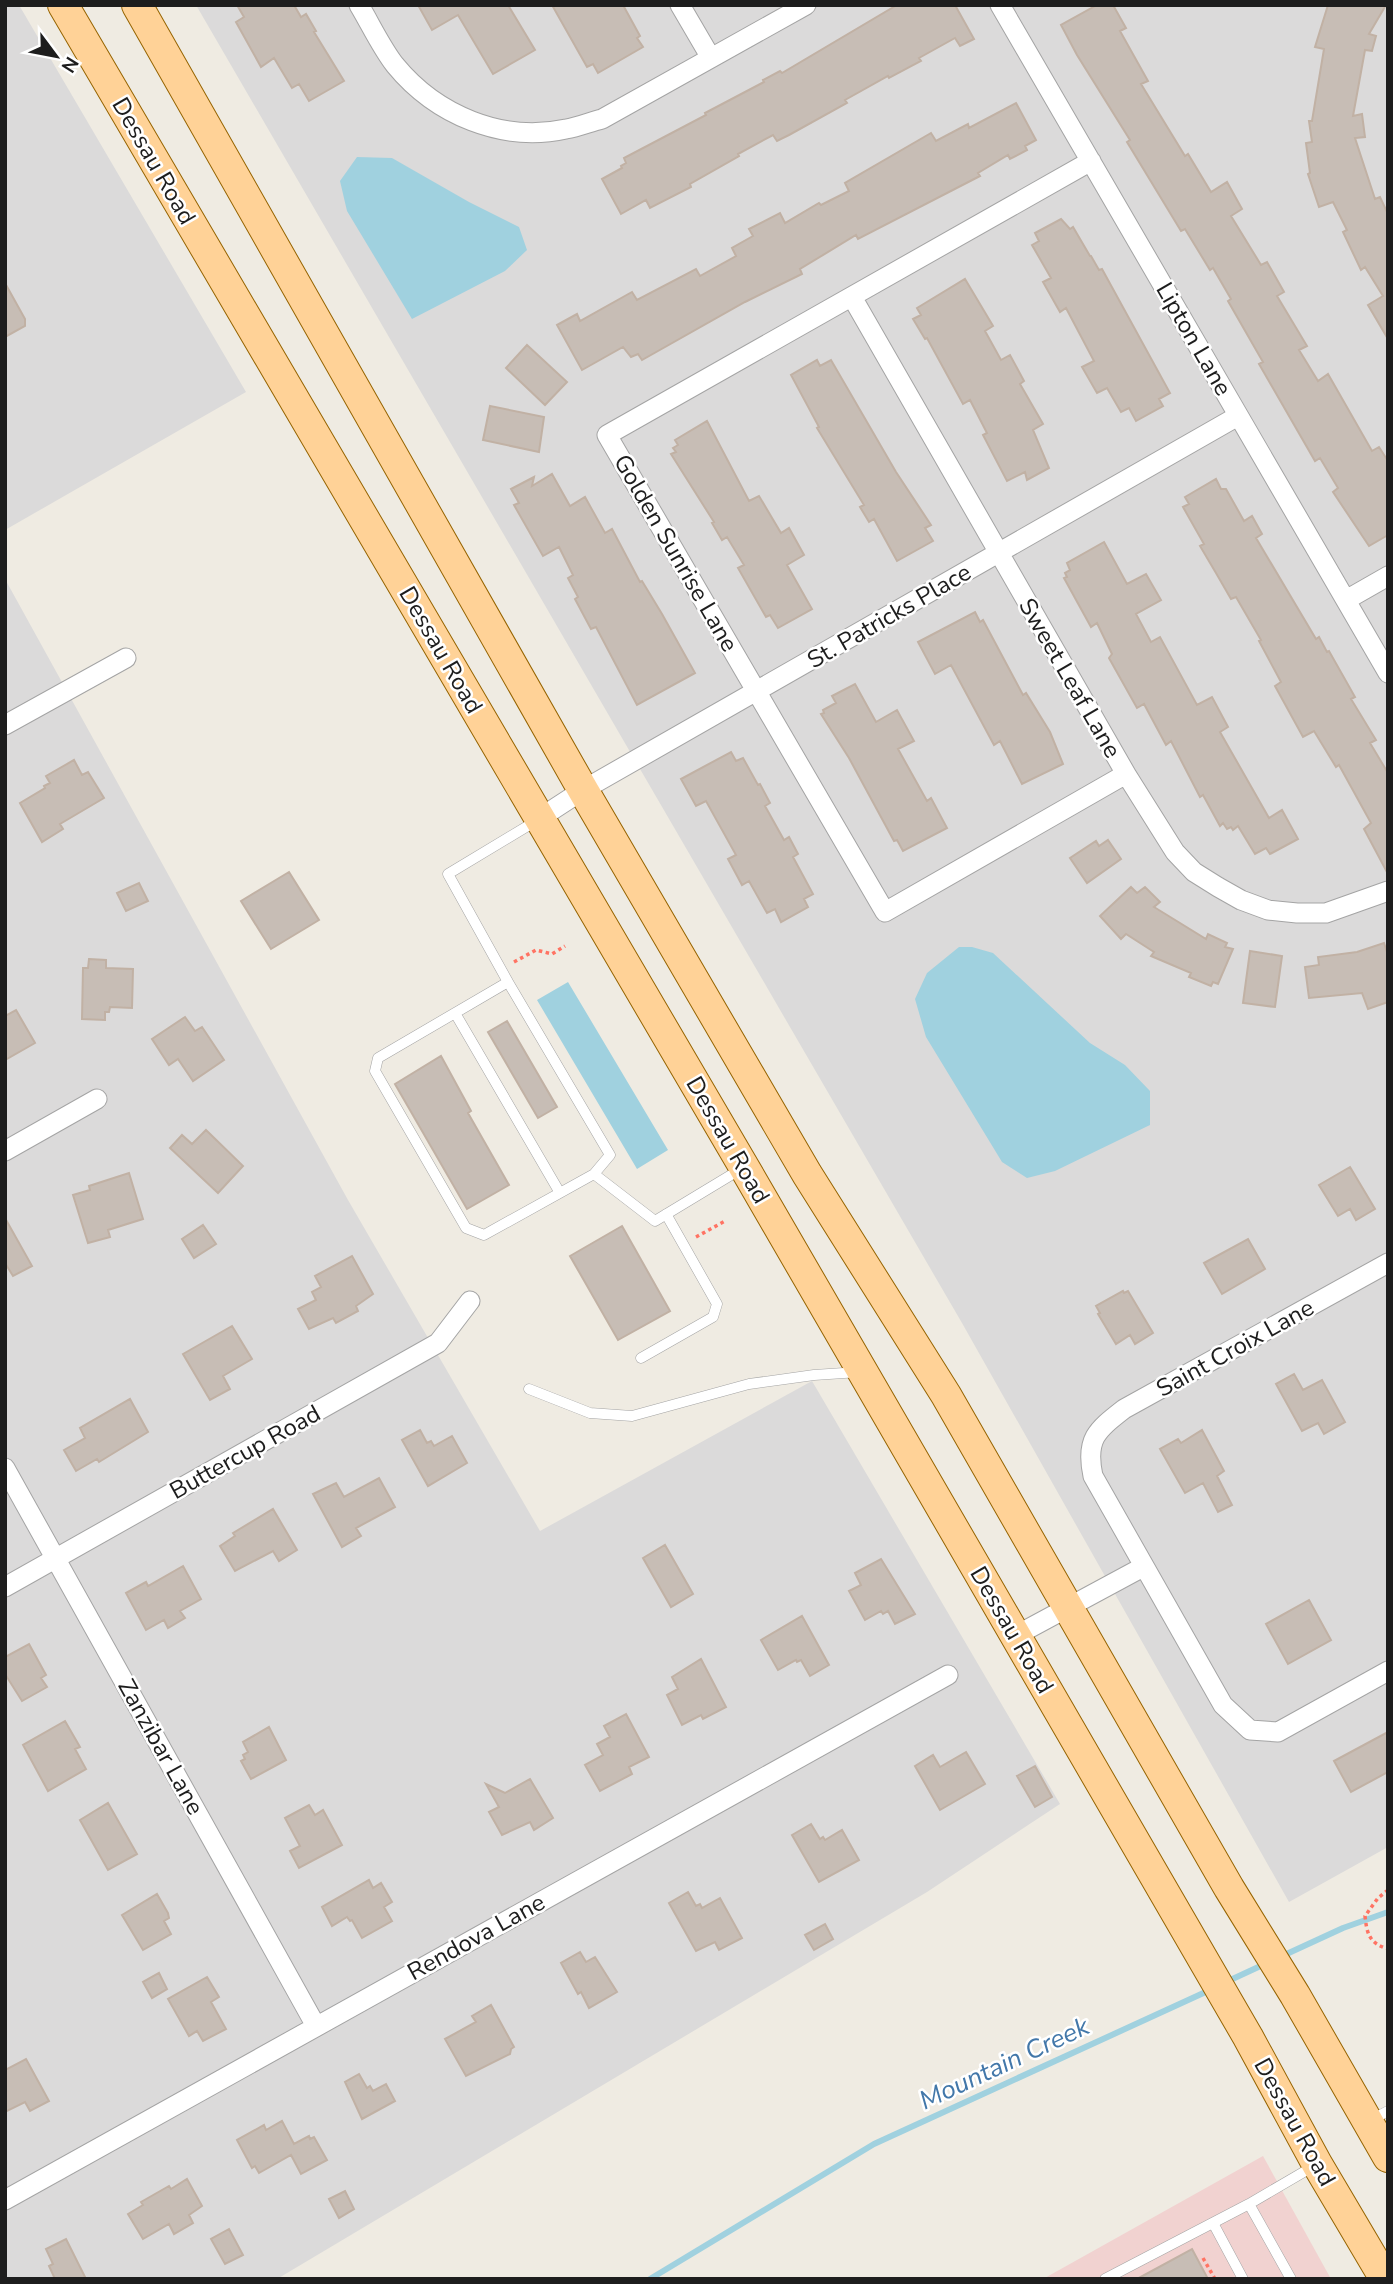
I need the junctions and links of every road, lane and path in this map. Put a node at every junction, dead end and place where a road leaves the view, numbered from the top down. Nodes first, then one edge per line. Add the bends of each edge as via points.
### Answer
1 (137, 5) edge
2 (359, 5) edge
3 (680, 5) edge
4 (806, 5) edge
5 (1000, 5) edge
6 (64, 6) edge
7 (711, 58) junction
8 (1091, 161) junction
9 (852, 297) junction
10 (1238, 416) junction
11 (998, 554) junction
12 (1388, 576) edge
13 (1346, 600) junction
14 (126, 658) dead end
15 (1388, 673) edge
16 (757, 691) junction
17 (5, 725) edge
18 (1126, 774) junction
19 (583, 790) junction
20 (540, 818) junction
21 (1388, 891) edge
22 (565, 946) dead end
23 (514, 962) dead end
24 (508, 982) junction
25 (455, 1013) junction
26 (97, 1099) dead end
27 (5, 1151) edge
28 (744, 1167) junction
29 (594, 1174) junction
30 (560, 1193) junction
31 (666, 1214) junction
32 (725, 1221) dead end
33 (694, 1239) dead end
34 (1388, 1263) edge
35 (470, 1301) dead end
36 (641, 1358) dead end
37 (863, 1372) junction
38 (528, 1389) dead end
39 (5, 1468) edge
40 (56, 1559) junction
41 (1143, 1567) junction
42 (5, 1587) edge
43 (1068, 1607) junction
44 (1015, 1636) junction
45 (1388, 1671) edge
46 (948, 1675) dead end
47 (1388, 1890) edge
48 (1388, 1949) edge
49 (316, 2026) junction
50 (1378, 2117) edge
51 (1388, 2157) edge
52 (1317, 2164) junction
53 (5, 2200) edge
54 (1249, 2204) junction
55 (1213, 2223) junction
56 (1203, 2258) dead end
57 (1105, 2279) edge
58 (1215, 2279) edge
59 (1243, 2279) edge
60 (1291, 2279) edge
61 (1385, 2279) edge

1 - 19 main road, Dessau Road
2 - 7 street via 393,62 420,91 451,112 505,130 567,129 602,118
3 - 7 street
4 - 7 street
5 - 8 street, Lipton Lane
6 - 20 main road, Dessau Road
8 - 9 street, Golden Sunrise Lane
8 - 10 street, Lipton Lane
9 - 11 street, Sweet Leaf Lane
9 - 16 street, Golden Sunrise Lane via 607,435
10 - 11 street, St. Patricks Place
10 - 13 street, Lipton Lane
11 - 16 street, St. Patricks Place
11 - 18 street, Sweet Leaf Lane
12 - 13 street
13 - 15 street, Lipton Lane
14 - 17 street
16 - 18 street, Golden Sunrise Lane via 885,912
16 - 19 street, St. Patricks Place
18 - 21 street, Sweet Leaf Lane via 1175,852 1194,872 1241,900 1268,910 1326,913
19 - 20 street, St. Patricks Place
19 - 43 main road, Dessau Road
20 - 24 lane via 448,874
20 - 28 main road, Dessau Road
22 - 23 path via 552,954 536,950
24 - 25 lane
24 - 29 lane via 610,1155
25 - 30 lane
25 - 30 lane via 378,1058 375,1071 466,1228 484,1235
26 - 27 street
28 - 31 lane
28 - 37 main road, Dessau Road
29 - 30 lane
29 - 31 lane via 655,1221
31 - 36 lane via 717,1304 716,1311
32 - 33 path
34 - 41 street, Saint Croix Lane via 1124,1409 1101,1427 1091,1443 1093,1476
35 - 40 street, Buttercup Road via 438,1343
37 - 38 lane via 749,1384 632,1416 590,1413
37 - 44 main road, Dessau Road
39 - 40 street, Zanzibar Lane
40 - 42 street, Buttercup Road
40 - 49 street, Zanzibar Lane
41 - 43 street
41 - 45 street via 1223,1705 1250,1730 1278,1732
43 - 44 street
43 - 50 main road, Dessau Road via 1229,1888
44 - 52 main road, Dessau Road
46 - 49 street, Rendova Lane
47 - 48 path via 1364,1916 1367,1933 1376,1945
49 - 53 street, Rendova Lane
50 - 51 main road, Dessau Road
52 - 54 lane
52 - 61 main road, Dessau Road
54 - 55 lane
54 - 60 lane
55 - 57 lane
55 - 59 lane
56 - 58 path

